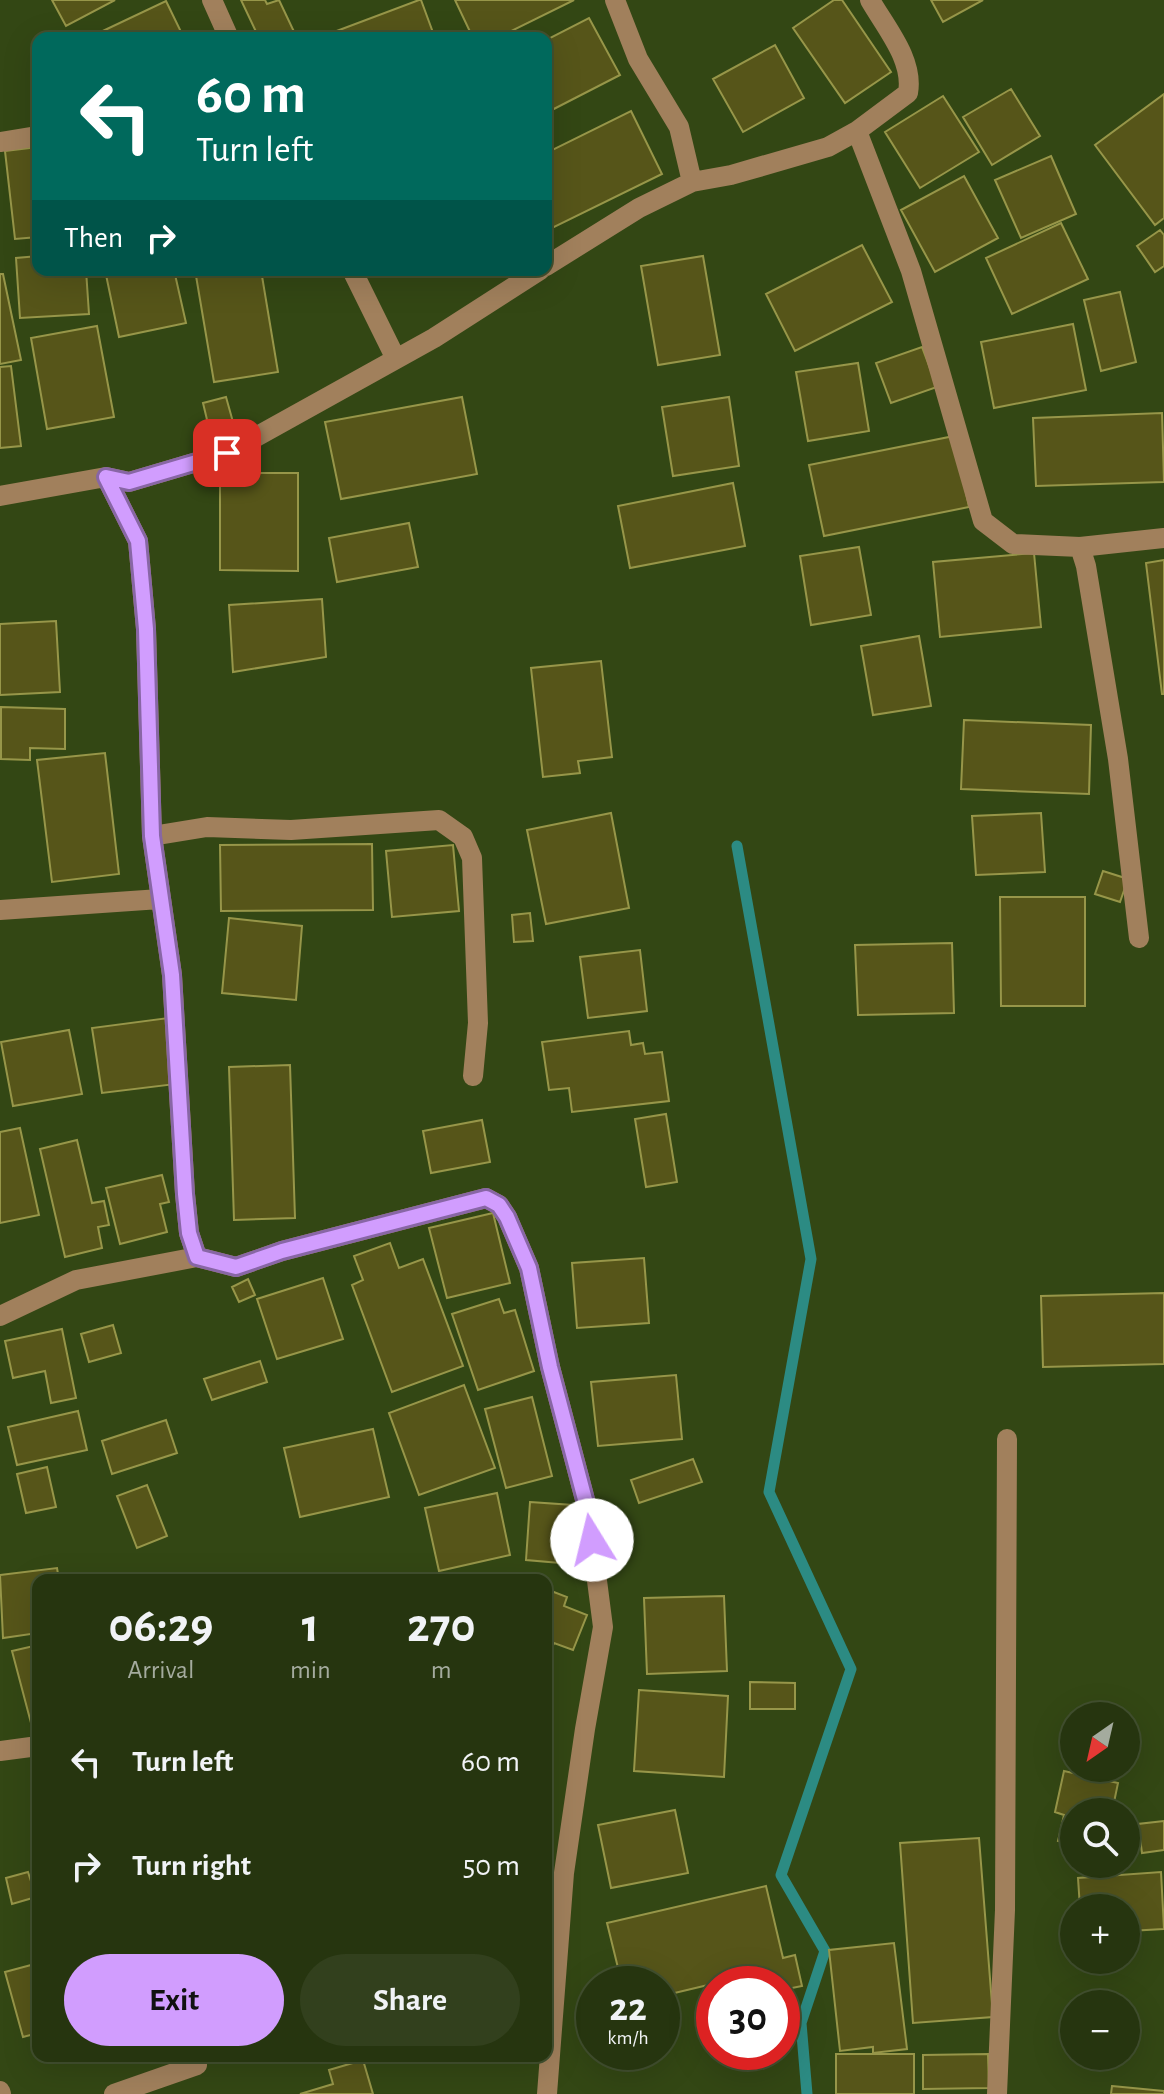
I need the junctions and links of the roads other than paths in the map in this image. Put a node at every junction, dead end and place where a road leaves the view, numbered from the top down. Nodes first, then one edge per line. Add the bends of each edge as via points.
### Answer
1 (212, 0) edge
2 (615, 0) edge
3 (870, 0) edge
4 (226, 32) edge
5 (857, 131) junction
6 (32, 137) edge
7 (0, 142) edge
8 (692, 182) junction
9 (552, 262) edge
10 (355, 276) edge
11 (530, 276) edge
12 (396, 359) junction
13 (106, 477) junction
14 (0, 496) edge
15 (1164, 538) edge
16 (1080, 547) junction
17 (152, 836) junction
18 (160, 899) junction
19 (0, 910) edge
20 (1139, 938) dead end
21 (473, 1076) dead end
22 (197, 1257) junction
23 (0, 1316) edge
24 (1007, 1439) dead end
25 (32, 1747) edge
26 (0, 1751) edge
27 (552, 2029) edge
28 (549, 2062) edge
29 (197, 2065) dead end
30 (114, 2094) edge
31 (547, 2094) edge
32 (997, 2094) edge

1 - 4 street
2 - 8 street via 638,59 679,127
3 - 5 street via 911,78 908,93
5 - 8 street via 828,147
5 - 16 street via 911,271 983,521 1013,544
6 - 7 street
8 - 9 street
10 - 12 street
11 - 12 street
12 - 13 street via 227,453 129,482
13 - 14 street
13 - 17 street via 138,541
15 - 16 street
16 - 20 street via 1118,759
17 - 18 street
17 - 21 street via 207,827 291,830 439,820 463,837 472,858 478,1023
18 - 19 street
18 - 22 street via 172,975 187,1220
22 - 23 street via 76,1280
22 - 27 street via 236,1267 486,1198 507,1217 529,1268 588,1511 603,1627 564,1873
24 - 32 street via 1005,1910
25 - 26 street
28 - 31 street
29 - 30 street

